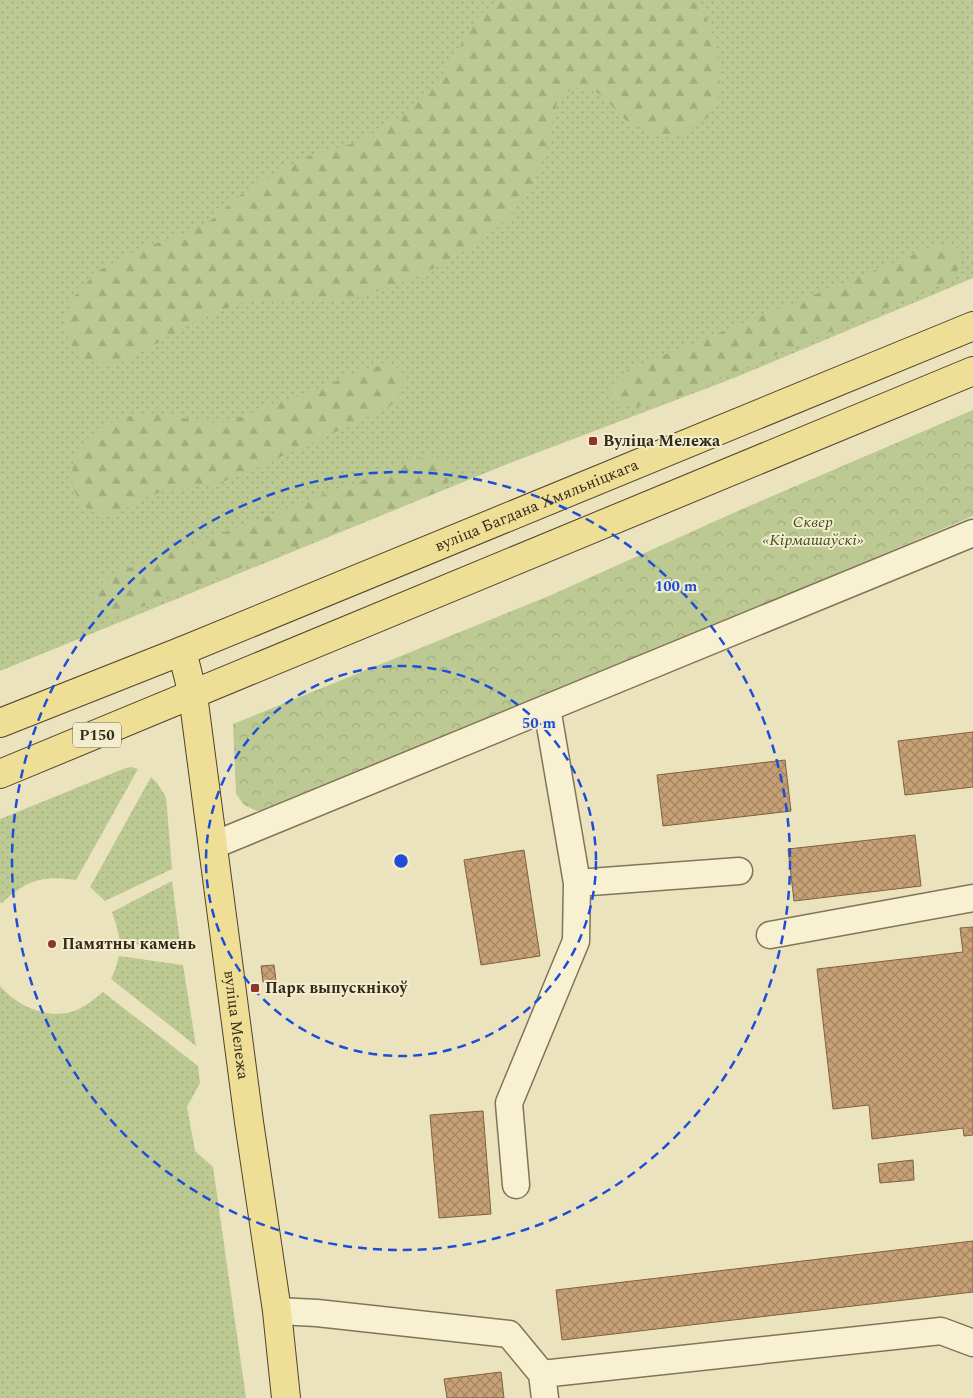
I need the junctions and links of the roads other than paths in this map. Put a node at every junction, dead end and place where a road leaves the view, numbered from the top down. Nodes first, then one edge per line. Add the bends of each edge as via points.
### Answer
1 (973, 326) edge
2 (973, 371) edge
3 (973, 533) edge
4 (182, 651) junction
5 (193, 695) junction
6 (547, 708) junction
7 (0, 723) edge
8 (0, 774) edge
9 (214, 845) junction
10 (739, 871) dead end
11 (577, 883) junction
12 (973, 898) edge
13 (770, 934) dead end
14 (516, 1185) dead end
15 (277, 1311) junction
16 (973, 1343) edge
17 (543, 1386) edge
18 (286, 1398) edge

1 - 4 main road, вуліца Багдана Хмяльніцкага
2 - 5 main road
3 - 6 lane
4 - 5 main road, вуліца Мележа
4 - 7 main road, вуліца Багдана Хмяльніцкага
5 - 8 main road, Р150
5 - 9 main road, вуліца Мележа
6 - 9 lane
6 - 11 lane
9 - 15 main road, вуліца Мележа
10 - 11 lane
11 - 14 lane via 576,941 509,1103
12 - 13 lane
15 - 17 lane via 317,1312 509,1334
15 - 18 main road, вуліца Мележа
16 - 17 lane via 941,1331

